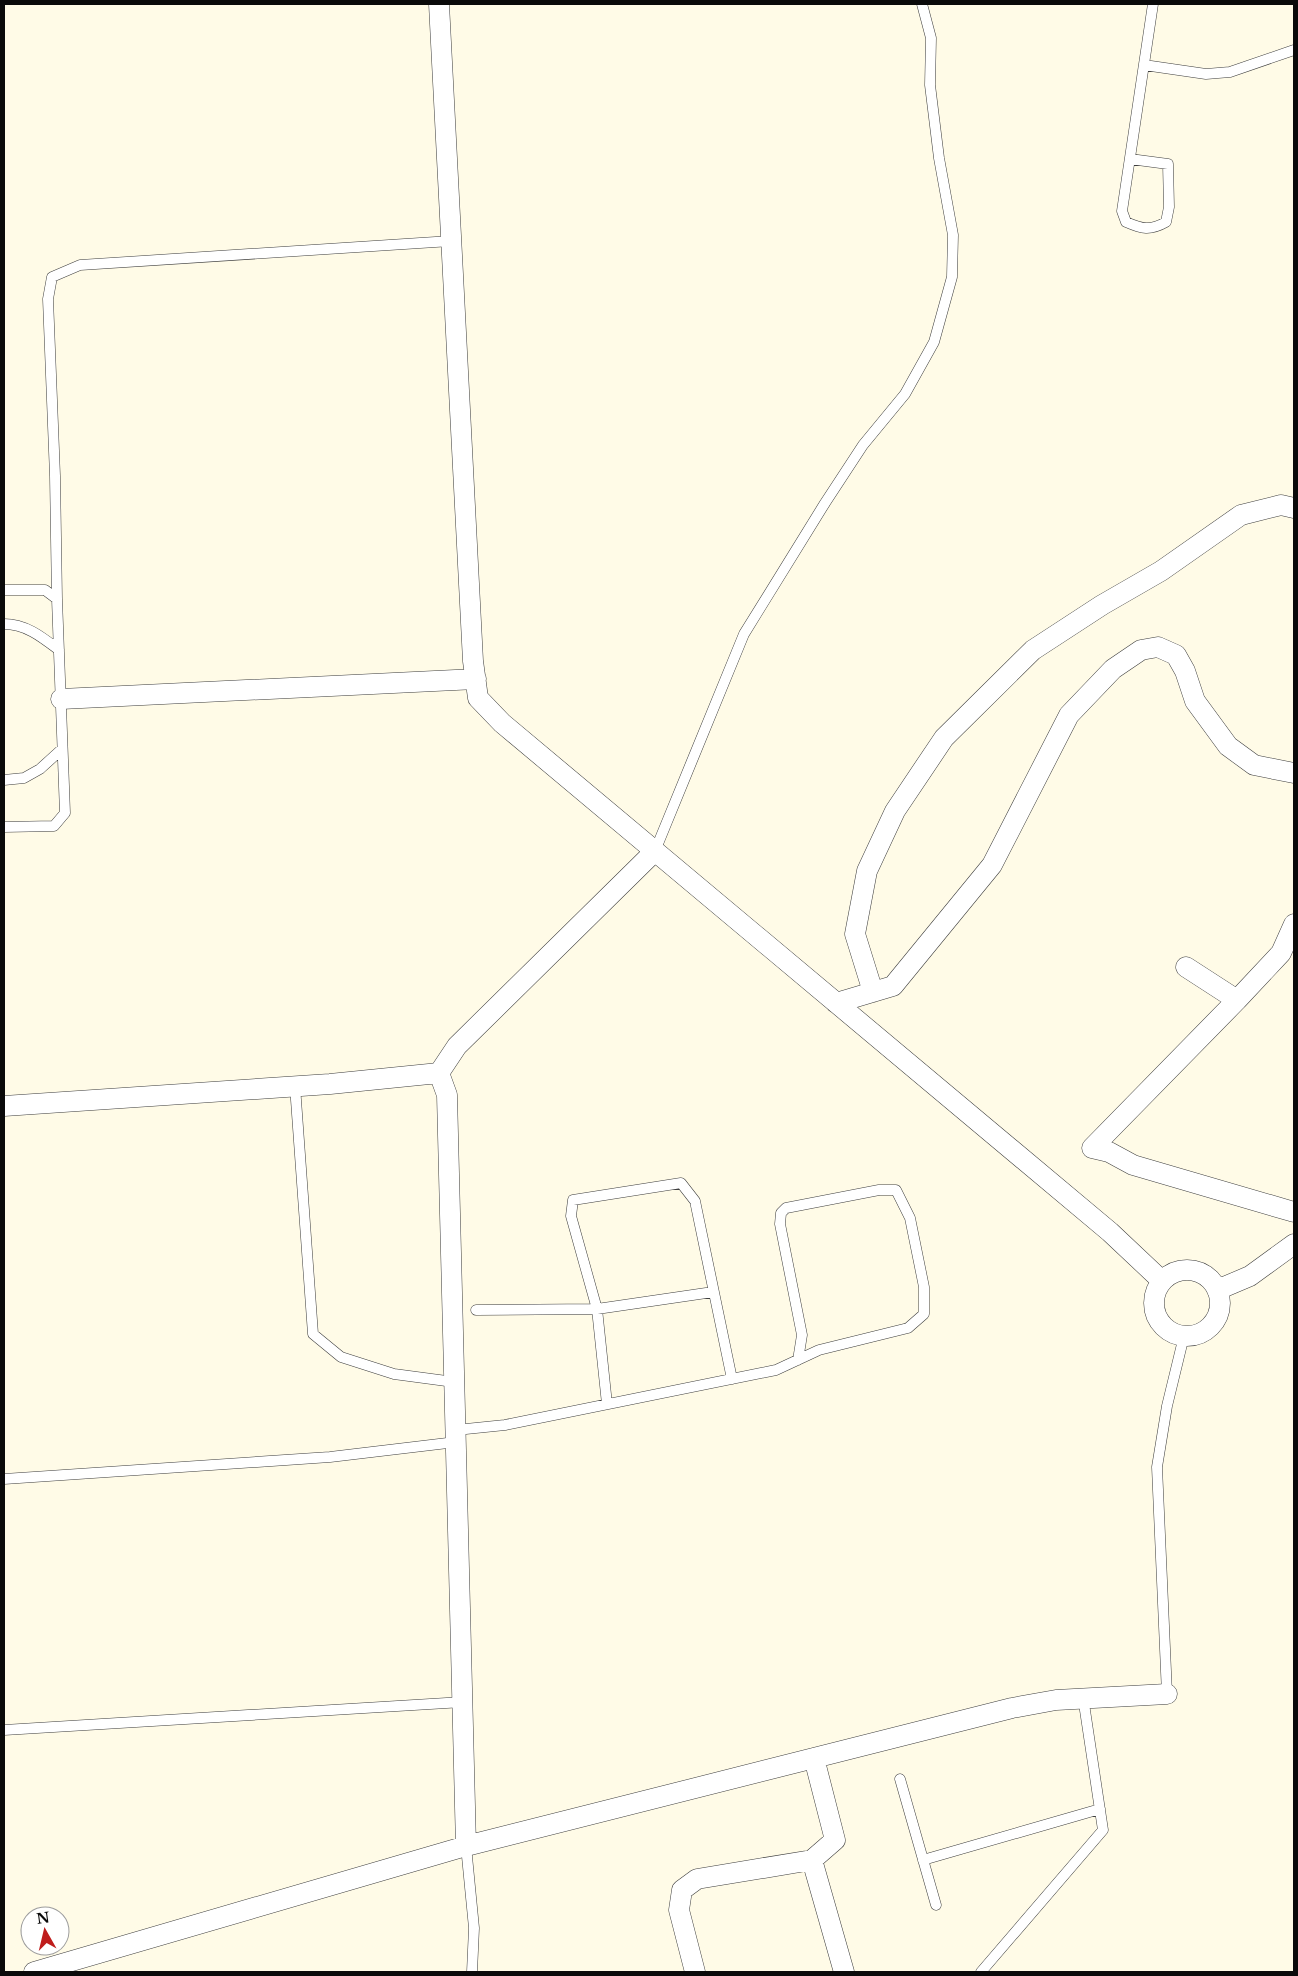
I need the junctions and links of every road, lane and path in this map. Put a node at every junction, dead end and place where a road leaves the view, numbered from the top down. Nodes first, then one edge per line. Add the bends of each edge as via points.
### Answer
1 (439, 4) edge
2 (922, 4) edge
3 (1153, 4) edge
4 (1294, 50) edge
5 (1144, 65) junction
6 (1130, 159) junction
7 (451, 241) junction
8 (1294, 508) edge
9 (4, 590) edge
10 (57, 599) junction
11 (4, 624) edge
12 (59, 650) junction
13 (476, 679) junction
14 (61, 699) junction
15 (62, 749) junction
16 (1294, 773) edge
17 (4, 780) edge
18 (4, 827) edge
19 (655, 852) junction
20 (1294, 924) edge
21 (1186, 967) dead end
22 (873, 992) junction
23 (1237, 1000) junction
24 (836, 1003) junction
25 (439, 1072) junction
26 (295, 1086) junction
27 (4, 1106) edge
28 (1294, 1212) edge
29 (1294, 1244) edge
30 (1162, 1281) junction
31 (1218, 1290) junction
32 (713, 1292) junction
33 (597, 1309) junction
34 (476, 1310) dead end
35 (1184, 1336) junction
36 (798, 1360) junction
37 (732, 1379) junction
38 (454, 1382) junction
39 (607, 1404) junction
40 (456, 1436) junction
41 (4, 1479) edge
42 (1166, 1694) joint
43 (1084, 1697) junction
44 (463, 1702) junction
45 (4, 1730) edge
46 (814, 1758) junction
47 (900, 1779) dead end
48 (1100, 1809) junction
49 (466, 1846) junction
50 (812, 1860) junction
51 (923, 1860) junction
52 (936, 1905) dead end
53 (34, 1972) edge
54 (472, 1972) edge
55 (695, 1972) edge
56 (844, 1972) edge
57 (981, 1972) edge

1 - 7 street
2 - 19 lane via 931,38 930,85 952,235 952,277 934,342 905,394 863,445 744,634
3 - 5 lane
4 - 5 lane via 1230,72 1206,74
5 - 6 lane
6 - 6 lane via 1122,211 1126,222 1139,228 1156,228 1166,222 1169,207 1168,164
7 - 10 lane via 80,265 52,277 48,299
7 - 13 street
8 - 22 street via 1281,505 1241,515 1161,571 1033,650 944,738 895,812 867,871 856,934
9 - 10 lane via 46,590
10 - 12 lane
11 - 12 lane via 30,629
12 - 14 lane
13 - 14 street
13 - 19 street via 478,698 502,723
14 - 15 lane
15 - 17 lane via 40,769 24,778
15 - 18 lane via 65,813 54,826
16 - 22 street via 1254,765 1228,746 1195,701 1176,655 1158,647 1141,650 1113,669 1069,715 992,865 893,986
19 - 24 street
19 - 25 street via 457,1046
20 - 23 street via 1281,952
21 - 23 street
22 - 24 street
23 - 28 street via 1092,1148 1109,1152 1133,1165
24 - 30 street via 1110,1232
25 - 26 street
25 - 38 street via 447,1095
26 - 27 street
26 - 38 lane via 313,1334 341,1357 394,1374
29 - 31 street via 1250,1276
30 - 31 street via 1178,1271 1197,1272 1213,1282
30 - 35 street via 1154,1297 1156,1315 1167,1330
31 - 35 street via 1220,1310 1216,1319 1202,1333
32 - 33 lane
32 - 33 lane via 696,1201 681,1183 573,1200 571,1216
32 - 37 lane
33 - 34 lane
33 - 39 lane
35 - 42 lane via 1157,1466
36 - 36 lane via 819,1350 908,1328 924,1314 924,1287 910,1218 896,1190 879,1190 796,1206 781,1213 780,1224 802,1335
36 - 37 lane via 776,1370
37 - 39 lane
38 - 40 street
39 - 40 lane
40 - 41 lane via 330,1457
40 - 44 street
42 - 43 street
43 - 46 street via 1012,1708
43 - 48 lane
44 - 45 lane
44 - 49 street
46 - 49 street
46 - 50 street via 835,1840
47 - 51 lane
48 - 51 lane
48 - 57 lane via 1103,1830
49 - 53 street
49 - 54 lane via 474,1928
50 - 55 street via 697,1880 682,1890 679,1910
50 - 56 street
51 - 52 lane

